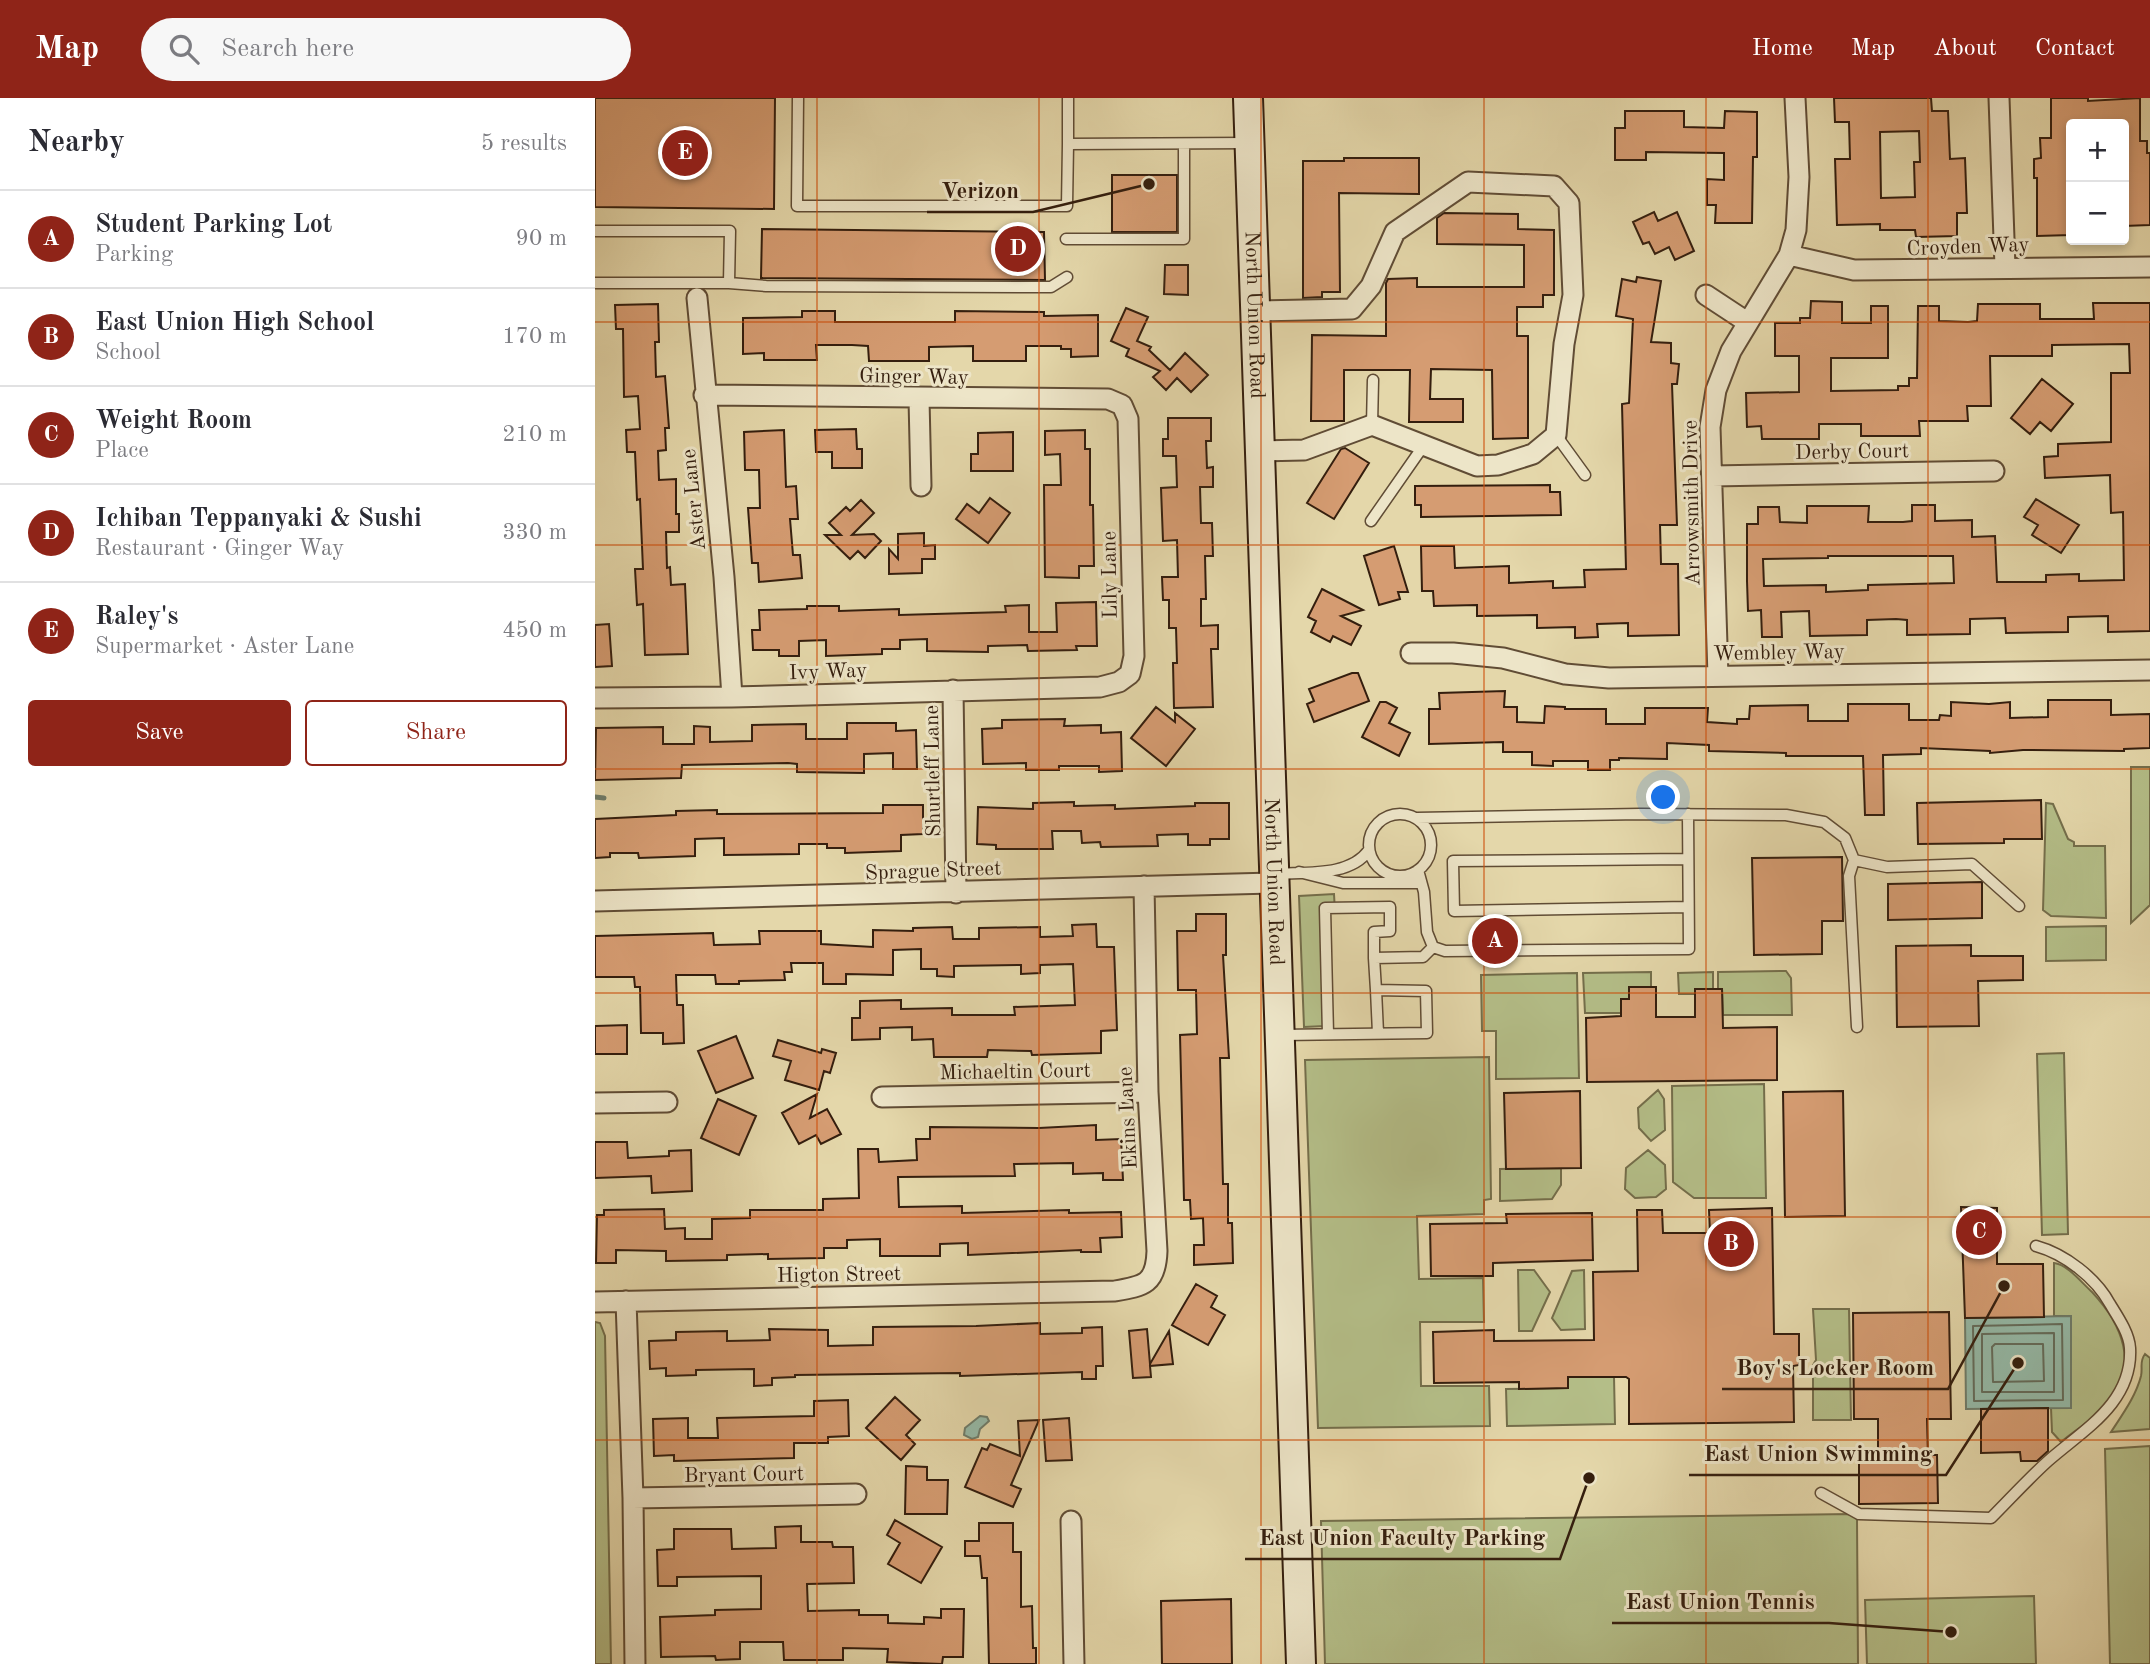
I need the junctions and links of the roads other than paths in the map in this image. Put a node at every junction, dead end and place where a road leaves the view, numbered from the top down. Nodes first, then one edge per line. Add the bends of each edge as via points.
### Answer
1 (798, 98) edge
2 (1068, 98) edge
3 (1248, 98) edge
4 (1795, 98) edge
5 (1999, 98) edge
6 (1249, 143) junction
7 (1068, 144) junction
8 (1184, 144) junction
9 (595, 231) edge
10 (1066, 239) dead end
11 (1789, 255) junction
12 (2005, 267) junction
13 (2150, 267) edge
14 (1067, 277) dead end
15 (595, 283) edge
16 (730, 283) junction
17 (1706, 295) dead end
18 (697, 298) dead end
19 (1254, 311) junction
20 (1747, 322) junction
21 (1373, 380) dead end
22 (705, 395) junction
23 (919, 399) junction
24 (1122, 405) joint
25 (1372, 425) junction
26 (1556, 435) junction
27 (1423, 445) junction
28 (1259, 451) junction
29 (1994, 471) dead end
30 (1585, 475) dead end
31 (1712, 476) junction
32 (921, 486) dead end
33 (1371, 521) dead end
34 (1411, 653) dead end
35 (2150, 670) edge
36 (1717, 676) junction
37 (1062, 687) joint
38 (953, 690) junction
39 (733, 697) junction
40 (595, 698) edge
41 (1688, 814) junction
42 (1417, 818) junction
43 (1369, 850) junction
44 (1688, 859) junction
45 (1854, 860) junction
46 (1418, 870) junction
47 (1281, 877) junction
48 (1421, 883) junction
49 (1144, 886) junction
50 (956, 893) junction
51 (595, 901) edge
52 (2019, 906) dead end
53 (1688, 908) junction
54 (1433, 947) junction
55 (1374, 958) junction
56 (1376, 990) junction
57 (1857, 1027) dead end
58 (1378, 1033) junction
59 (1328, 1034) junction
60 (1278, 1035) junction
61 (1148, 1092) junction
62 (882, 1097) dead end
63 (667, 1102) dead end
64 (595, 1103) edge
65 (2036, 1246) dead end
66 (1084, 1292) joint
67 (626, 1301) junction
68 (595, 1302) edge
69 (1821, 1493) dead end
70 (856, 1494) dead end
71 (633, 1499) junction
72 (1071, 1521) dead end
73 (635, 1664) edge
74 (1074, 1664) edge
75 (1301, 1664) edge

1 - 7 lane via 797,206 1067,206
2 - 7 lane
3 - 6 street, North Union Road
4 - 11 street, Arrowsmith Drive via 1799,177 1796,230
5 - 12 street
6 - 8 lane
6 - 19 street, North Union Road
7 - 8 lane
8 - 10 lane via 1184,239
9 - 16 lane via 730,231
11 - 12 street, Croyden Way via 1854,270
11 - 20 street, Arrowsmith Drive
12 - 13 street, Croyden Way
14 - 16 lane via 1051,287
15 - 16 lane
17 - 20 street
18 - 22 street, Aster Lane
19 - 26 street via 1352,309 1371,286 1395,232 1468,182 1554,186 1569,202 1573,295
19 - 28 street, North Union Road
20 - 31 street, Arrowsmith Drive via 1716,390 1710,427
21 - 25 lane
22 - 23 street, Ginger Way
22 - 39 street, Aster Lane
23 - 24 street, Ginger Way via 1108,400
23 - 32 street
24 - 37 street, Lily Lane via 1128,419 1134,656 1130,674 1119,682
25 - 27 street
25 - 28 street via 1304,450
26 - 27 street via 1533,454 1498,465 1477,466
26 - 30 lane
27 - 33 lane
28 - 47 street, North Union Road via 1270,740
29 - 31 street, Derby Court
31 - 36 street, Arrowsmith Drive
34 - 36 street, Wembley Way via 1503,658 1565,674 1609,678
35 - 36 street, Wembley Way
37 - 38 street, Ivy Way
38 - 39 street, Ivy Way
38 - 50 street, Shurtleff Lane
39 - 40 street, Ivy Way
41 - 42 lane
41 - 44 lane
41 - 45 lane via 1786,815 1824,822 1845,838
42 - 43 lane via 1397,814 1379,822
42 - 46 lane via 1425,825 1431,844 1430,854
43 - 46 lane via 1388,873 1398,876
43 - 47 lane via 1361,861 1344,868
44 - 53 lane
44 - 53 lane via 1453,861 1454,911
45 - 52 lane via 1887,867 1972,864
45 - 57 lane via 1849,876
46 - 48 lane
47 - 48 lane
47 - 49 street, Sprague Street
47 - 60 street, North Union Road
48 - 54 lane
49 - 50 street, Sprague Street
49 - 61 street, Ekins Lane
50 - 51 street, Sprague Street
53 - 54 lane via 1689,948 1445,951
54 - 55 lane via 1423,957
55 - 56 lane
55 - 59 lane via 1374,932 1390,931 1390,907 1325,908
56 - 58 lane
56 - 58 lane via 1426,991 1427,1033
58 - 59 lane
59 - 60 lane
60 - 75 street, North Union Road
61 - 62 street, Michaeltin Court
61 - 66 street, Ekins Lane via 1156,1269 1138,1287
63 - 64 street
65 - 69 lane via 2080,1269 2105,1295 2124,1329 2130,1348 2126,1376 2106,1412 1991,1518 1859,1514
66 - 67 street, Higton Street
67 - 68 street, Higton Street
67 - 71 street
70 - 71 street, Bryant Court
71 - 73 street
72 - 74 street

